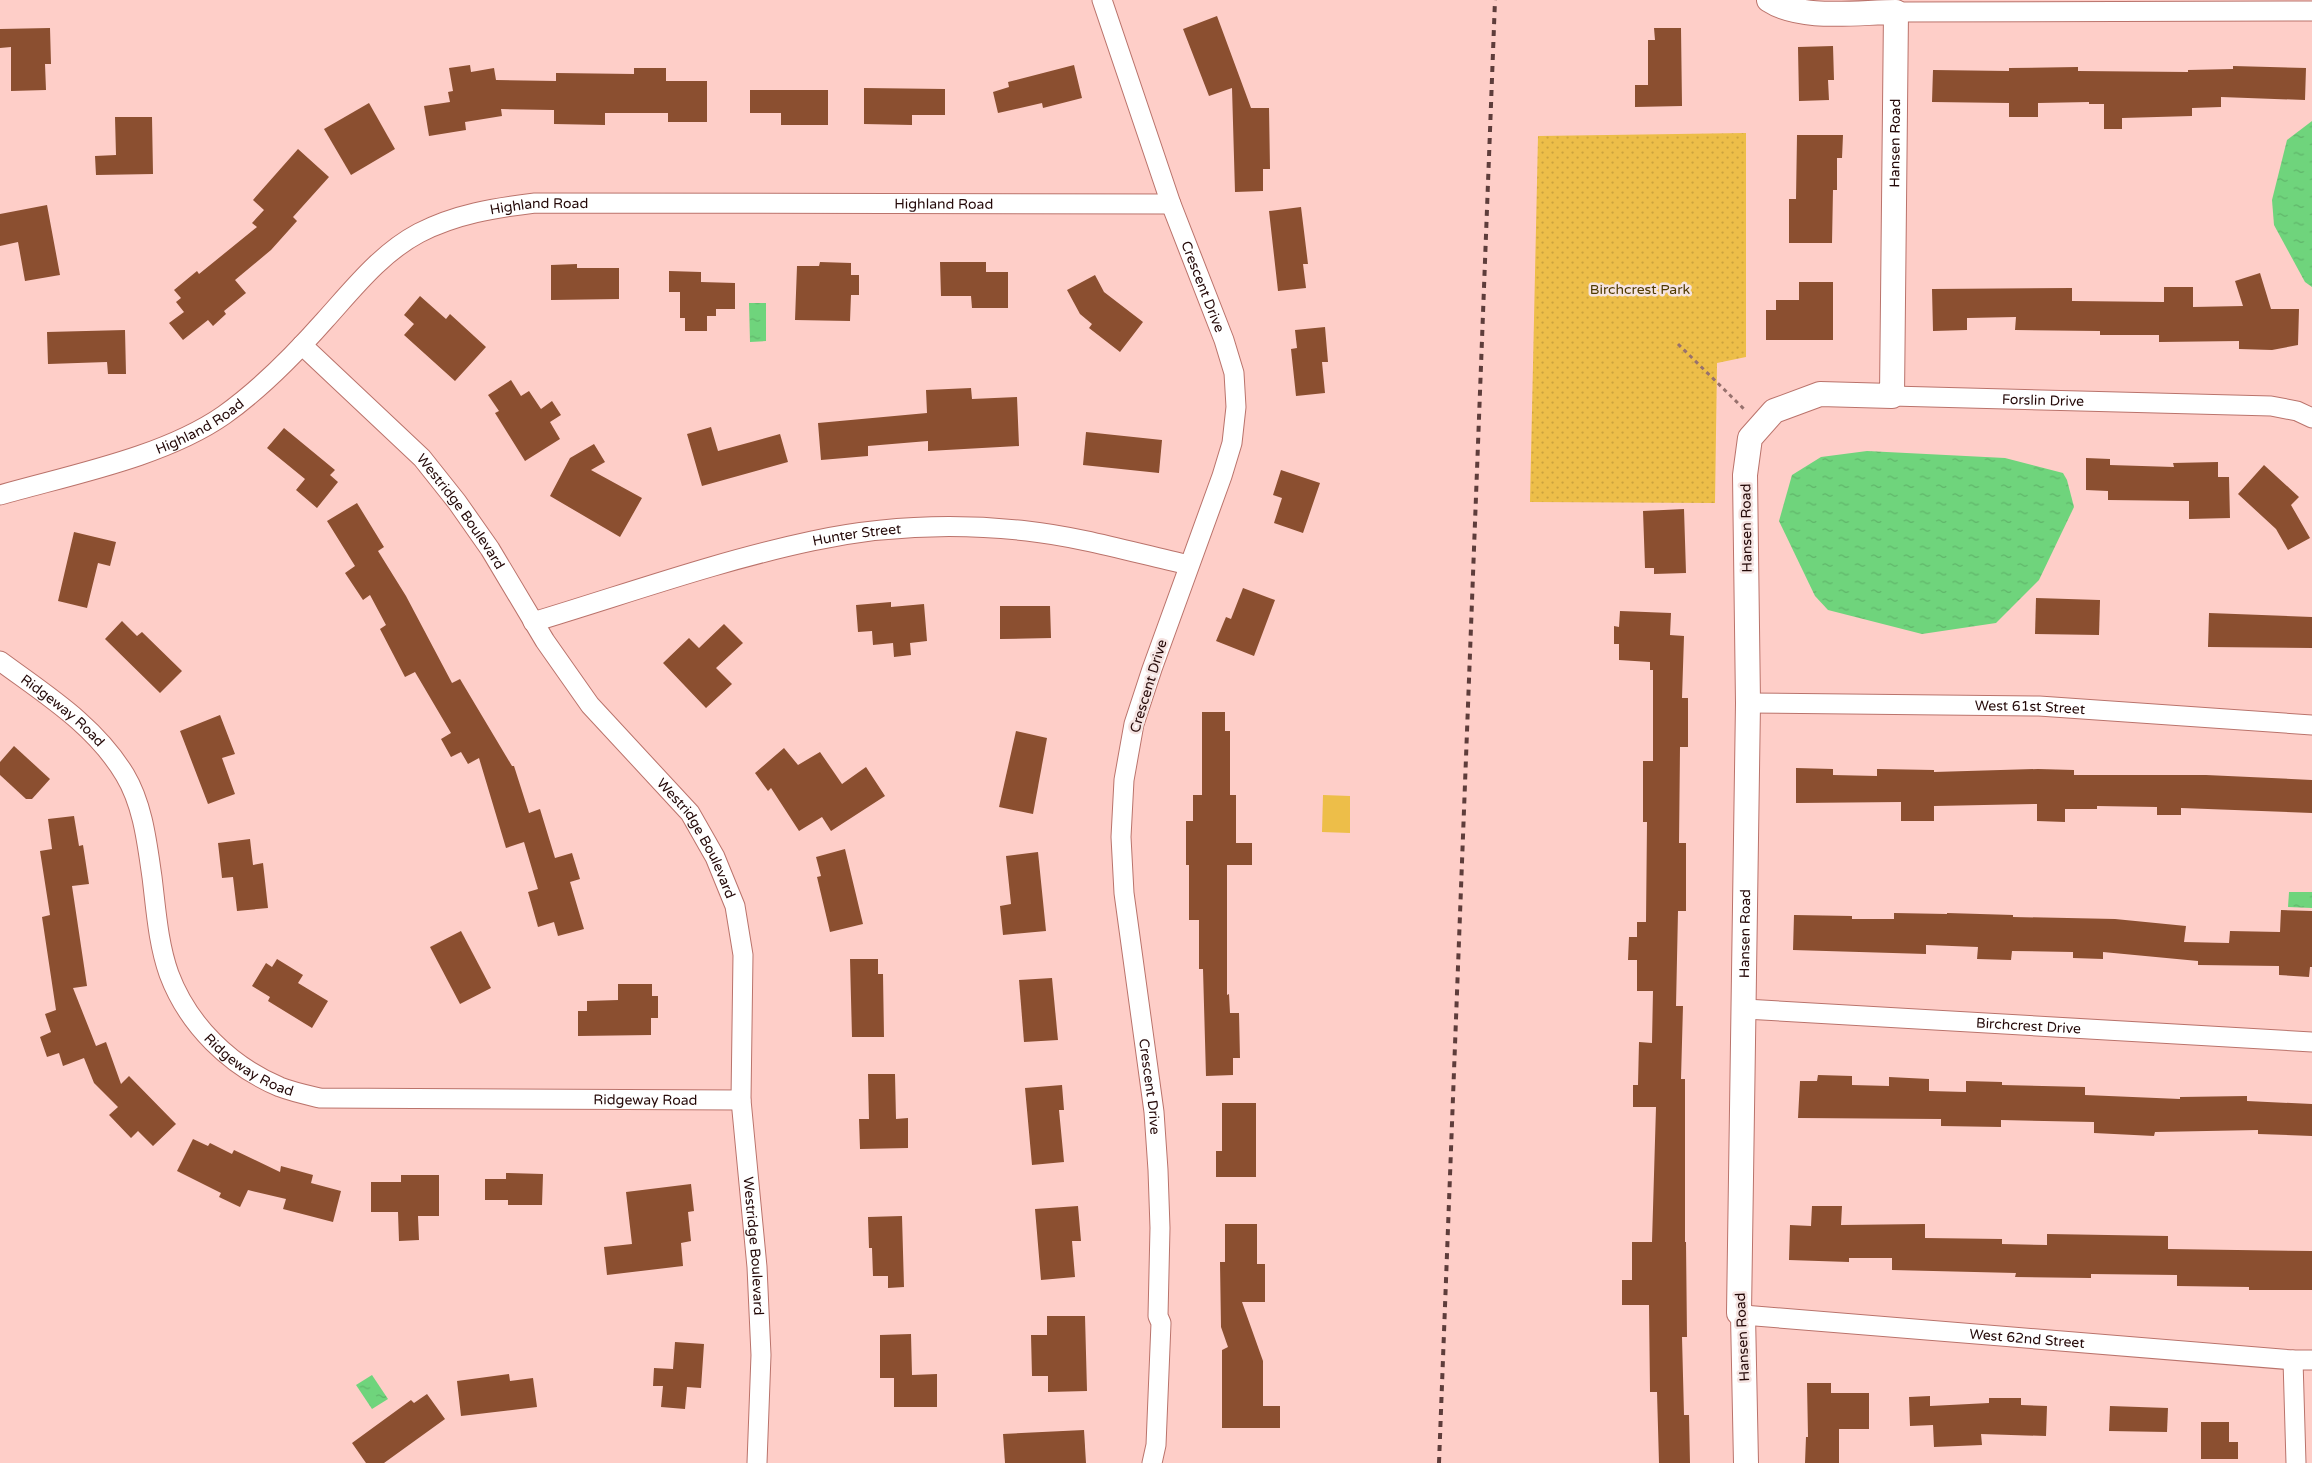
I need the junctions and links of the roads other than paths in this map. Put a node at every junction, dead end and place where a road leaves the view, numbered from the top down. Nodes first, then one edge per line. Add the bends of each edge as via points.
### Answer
1 (1102, 0) edge
2 (1769, 0) edge
3 (2312, 11) edge
4 (1896, 12) junction
5 (1171, 204) junction
6 (302, 345) junction
7 (1892, 396) junction
8 (1774, 411) joint
9 (2312, 418) edge
10 (0, 495) edge
11 (1189, 565) junction
12 (533, 622) junction
13 (0, 661) edge
14 (1748, 703) junction
15 (2312, 725) edge
16 (1745, 1009) junction
17 (2312, 1042) edge
18 (741, 1100) junction
19 (1743, 1315) junction
20 (2293, 1360) junction
21 (2312, 1360) edge
22 (757, 1463) edge
23 (1152, 1463) edge
24 (1746, 1463) edge
25 (2296, 1463) edge

1 - 5 street, Crescent Drive
2 - 4 street via 1780,7 1808,13
3 - 4 street
4 - 7 street, Hansen Road
5 - 6 street, Highland Road via 535,203 494,208 455,217 418,234 391,252 355,286
5 - 11 street, Crescent Drive via 1224,340 1234,373 1236,407 1225,468
6 - 10 street, Highland Road via 265,384 222,417 175,442
6 - 12 street, Westridge Boulevard via 422,458 490,549
7 - 8 street, Forslin Drive via 1820,394
7 - 9 street, Forslin Drive via 2272,406
8 - 14 street, Hansen Road via 1750,438 1745,475
11 - 12 street, Hunter Street via 1097,543 1027,531 956,527 886,530 813,541 762,554
11 - 23 street, Crescent Drive via 1134,724 1124,780 1120,837 1124,893 1154,1112 1158,1170 1158,1316 1161,1323 1156,1445
12 - 18 street, Westridge Boulevard via 590,705 690,813 715,857 735,906 743,955
13 - 18 street, Ridgeway Road via 77,718 104,744 126,776 140,810 169,973 187,1010 212,1042 244,1068 281,1087 320,1098
14 - 15 street, West 61st Street via 2038,706
14 - 16 street, Hansen Road
16 - 17 street, Birchcrest Drive
16 - 19 street, Hansen Road via 1739,1313
18 - 22 street, Westridge Boulevard via 758,1267 761,1355
19 - 20 street, West 62nd Street
19 - 24 street, Hansen Road
20 - 21 street, West 62nd Street
20 - 25 street

